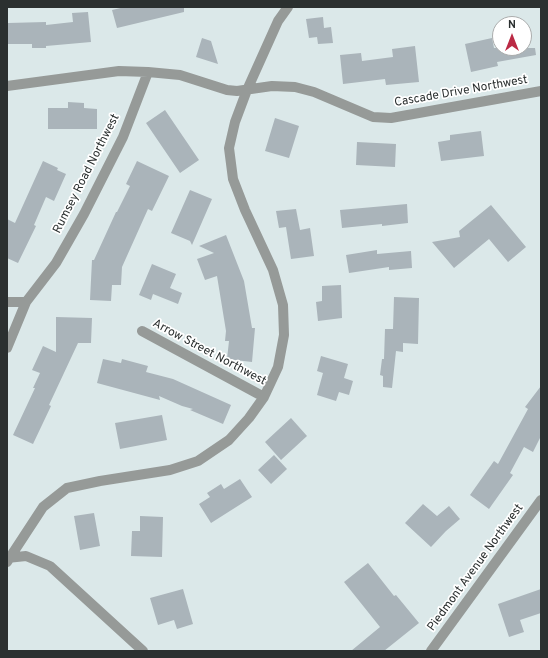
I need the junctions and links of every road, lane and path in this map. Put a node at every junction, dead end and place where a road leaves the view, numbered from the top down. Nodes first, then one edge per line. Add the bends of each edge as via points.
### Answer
1 (288, 7) edge
2 (148, 72) junction
3 (7, 86) edge
4 (247, 90) junction
5 (541, 91) edge
6 (7, 302) edge
7 (26, 302) junction
8 (142, 332) dead end
9 (7, 348) edge
10 (264, 397) junction
11 (541, 500) edge
12 (8, 559) edge
13 (143, 651) edge
14 (431, 651) edge

1 - 4 street via 278,21
2 - 3 street, Cascade Drive Northwest via 119,71
2 - 4 street, Cascade Drive Northwest via 180,75 227,90
2 - 7 street, Rumsey Road Northwest via 123,137 84,214 56,263
4 - 5 street, Cascade Drive Northwest via 272,86 295,87 314,92 373,117 391,118
4 - 10 street via 234,122 229,148 233,179 273,270 283,305 284,335 278,367
6 - 7 street
7 - 9 street, Rumsey Road Northwest
8 - 10 street, Arrow Street Northwest
10 - 12 street via 229,440 198,461 170,470 67,488 43,507
11 - 14 street, Piedmont Avenue Northwest
12 - 13 street via 26,556 50,566

